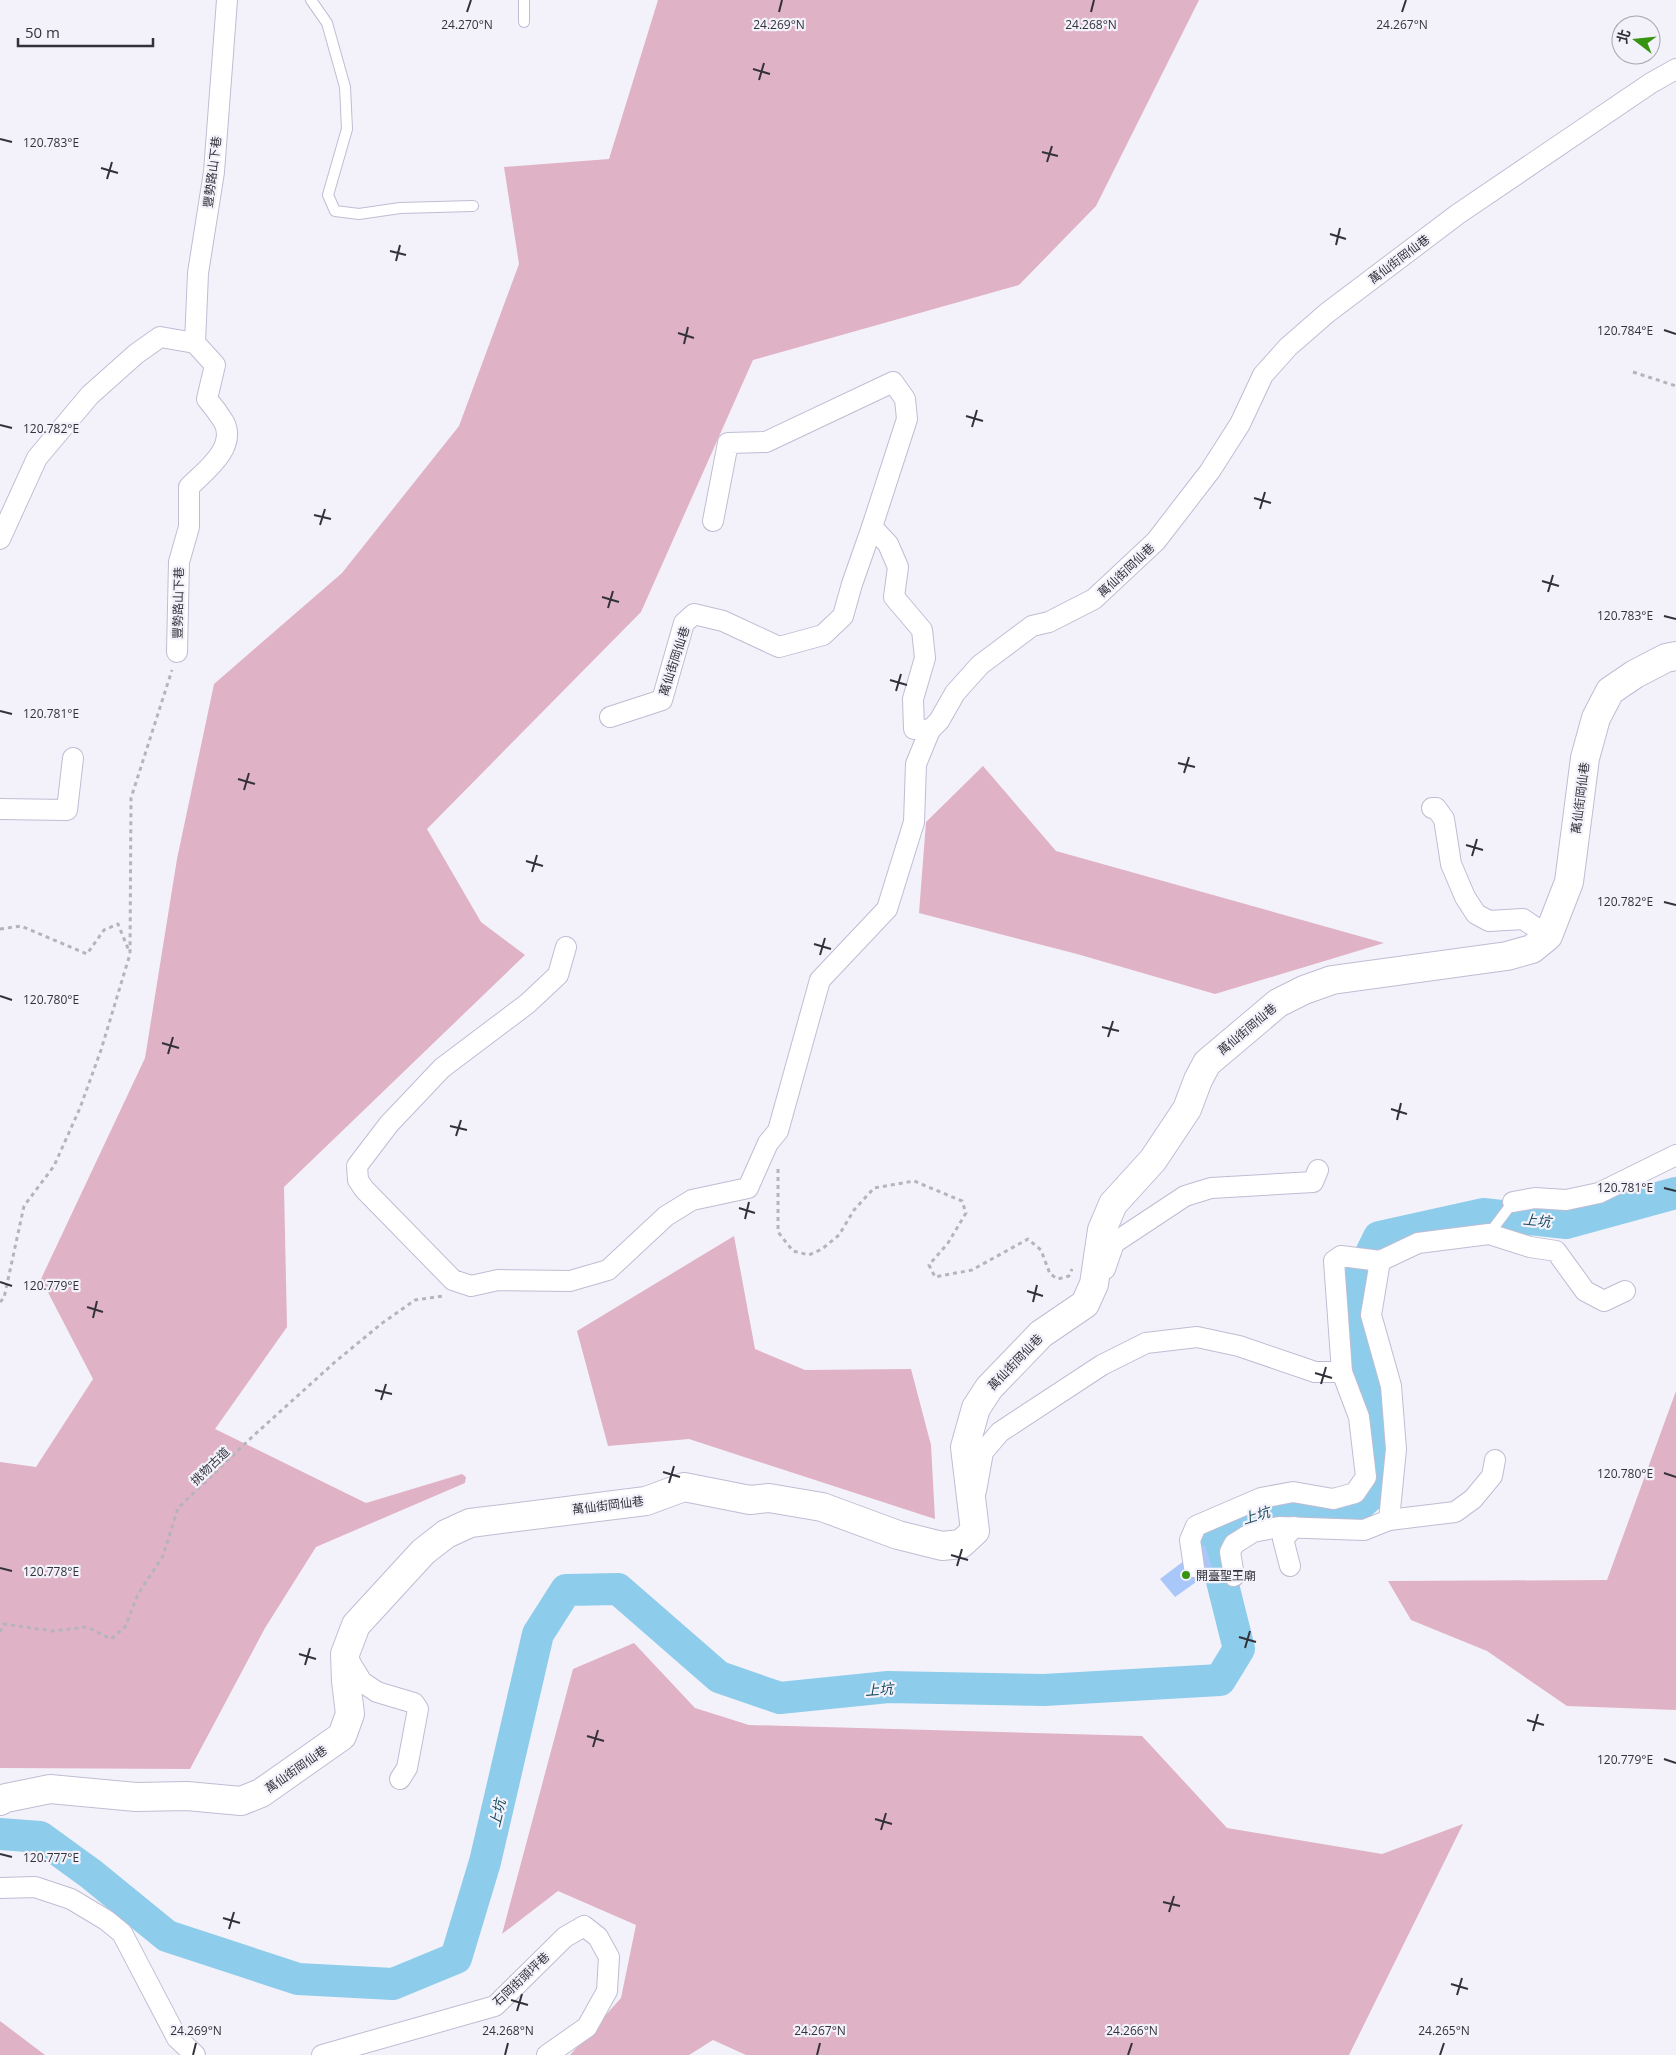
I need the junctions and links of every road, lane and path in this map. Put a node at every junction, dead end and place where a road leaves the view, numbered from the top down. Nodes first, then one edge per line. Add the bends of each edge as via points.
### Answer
1 (227, 0) edge
2 (311, 0) edge
3 (524, 0) edge
4 (524, 22) dead end
5 (1676, 69) edge
6 (473, 206) dead end
7 (195, 344) junction
8 (1633, 372) dead end
9 (1676, 386) edge
10 (713, 521) dead end
11 (872, 527) junction
12 (0, 538) edge
13 (177, 652) joint
14 (1676, 656) edge
15 (610, 716) dead end
16 (930, 730) junction
17 (73, 758) dead end
18 (1432, 808) dead end
19 (0, 809) edge
20 (0, 929) edge
21 (1548, 936) junction
22 (566, 947) dead end
23 (130, 954) junction
24 (1676, 1155) edge
25 (778, 1168) dead end
26 (1318, 1170) dead end
27 (1513, 1202) joint
28 (1489, 1234) junction
29 (1380, 1261) junction
30 (1073, 1267) dead end
31 (1094, 1284) junction
32 (471, 1286) junction
33 (1625, 1291) dead end
34 (0, 1302) edge
35 (1342, 1372) junction
36 (1495, 1460) dead end
37 (973, 1507) junction
38 (1388, 1520) junction
39 (1294, 1527) junction
40 (1290, 1566) dead end
41 (1194, 1567) dead end
42 (1234, 1576) dead end
43 (0, 1632) edge
44 (345, 1654) junction
45 (400, 1779) dead end
46 (0, 1801) edge
47 (0, 1888) edge
48 (195, 2055) edge
49 (322, 2055) edge
50 (547, 2055) edge

1 - 7 street, 豐勢路山下巷 via 214,172 198,273
2 - 6 lane via 327,23 346,87 347,129 328,194 335,211 359,214 400,208
3 - 4 lane
5 - 16 street, 萬仙街岡仙巷 via 1458,214 1327,313 1288,347 1263,376 1240,424 1210,471 1156,541 1094,599 1049,622 1032,626 980,665 955,693
7 - 12 street via 160,337 90,395 37,458
7 - 13 street, 豐勢路山下巷 via 215,365 207,399 224,423 226,438 223,451 189,487 189,527 179,562
8 - 9 path
10 - 11 street via 728,443 766,442 893,382 905,398 907,420
11 - 15 street, 萬仙街岡仙巷 via 843,616 823,635 779,647 723,621 694,614 684,623 662,700
11 - 16 street via 888,544 898,567 894,597 922,630 926,658 913,699 914,729
13 - 23 path via 131,798
14 - 21 street, 萬仙街岡仙巷 via 1635,674 1610,691 1596,718 1585,758 1569,882
16 - 32 street, 萬仙街岡仙巷 via 916,764 914,822 887,909 820,980 778,1131 768,1143 748,1188 692,1200 666,1216 608,1270 570,1281 498,1280
17 - 19 street via 68,810
18 - 21 street via 1436,808 1444,819 1451,864 1476,914 1490,921 1523,919
20 - 23 path via 21,926 87,954 104,930 118,924
21 - 31 street, 萬仙街岡仙巷 via 1532,950 1332,980 1278,1003 1207,1063 1187,1110 1153,1160 1113,1204 1102,1230
22 - 32 street via 558,975 527,1004 442,1068 389,1124 357,1166 358,1180 364,1189 454,1280
23 - 34 path via 80,1108 54,1166 24,1206 4,1298
24 - 27 street via 1599,1193 1566,1200 1535,1198
25 - 30 path via 778,1232 793,1251 809,1255 822,1249 838,1235 874,1188 914,1181 962,1202 966,1213 948,1243 929,1265 935,1277 972,1270 1028,1239 1041,1250 1050,1274 1058,1279 1069,1276
26 - 31 street via 1313,1182 1211,1188 1186,1196 1114,1243 1102,1278
27 - 28 lane
28 - 29 street via 1418,1243
28 - 33 street via 1530,1247 1556,1251 1585,1291 1604,1300
29 - 35 street via 1341,1256 1334,1261
29 - 38 street via 1371,1315 1391,1386 1396,1449
31 - 37 street, 萬仙街岡仙巷 via 1085,1304 1041,1334 989,1388 976,1408 965,1447
32 - 43 path, 挑物古道 via 456,1294 415,1300 380,1324 252,1437 178,1508 164,1556 138,1594 126,1627 111,1639 87,1627 53,1631 4,1624
35 - 37 street via 1315,1372 1240,1346 1198,1337 1146,1343 1102,1365 1000,1432 983,1452
35 - 41 street via 1359,1417 1366,1477 1355,1493 1333,1499 1294,1492 1261,1498 1196,1526 1190,1540
36 - 38 street via 1492,1476 1473,1499 1455,1512
37 - 44 street, 萬仙街岡仙巷 via 975,1531 961,1544 942,1546 898,1535 822,1507 769,1498 750,1500 684,1487 646,1501 470,1523 446,1534 416,1560 356,1625
38 - 39 street via 1364,1530
39 - 40 street via 1283,1539
39 - 42 street via 1253,1532 1234,1544 1230,1552
44 - 45 street via 362,1682 377,1692 414,1703 418,1709 407,1768
44 - 46 street, 萬仙街岡仙巷 via 350,1714 342,1736 261,1793 242,1801 187,1796 136,1797 50,1789
47 - 48 street via 35,1887 71,1899 122,1933 177,2038
49 - 50 street, 石岡街頭坪巷 via 495,2006 565,1937 584,1926 598,1937 609,1957 607,1991 587,2027

